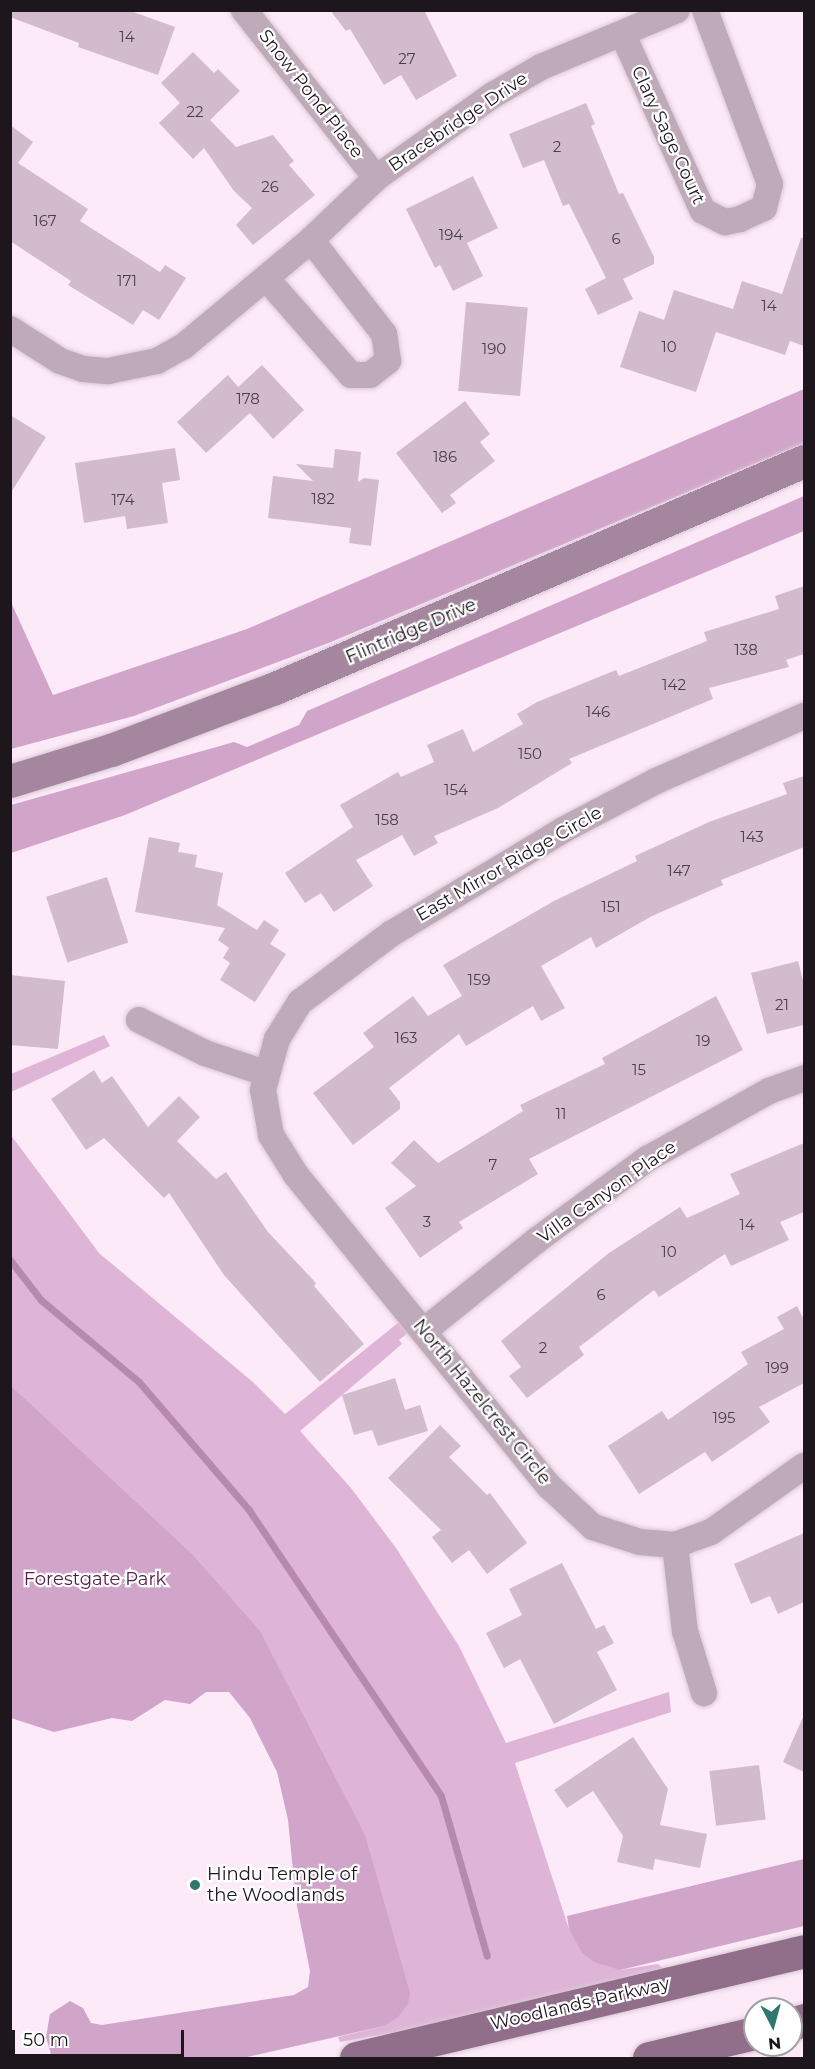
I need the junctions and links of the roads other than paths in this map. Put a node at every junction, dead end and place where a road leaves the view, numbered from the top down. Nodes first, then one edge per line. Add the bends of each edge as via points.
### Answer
1 (244, 10) edge
2 (705, 10) edge
3 (666, 12) edge
4 (623, 35) junction
5 (376, 178) junction
6 (311, 240) junction
7 (266, 278) junction
8 (10, 329) edge
9 (804, 461) edge
10 (804, 716) edge
11 (10, 781) edge
12 (139, 1020) dead end
13 (265, 1072) junction
14 (804, 1078) edge
15 (425, 1330) junction
16 (804, 1466) edge
17 (675, 1545) junction
18 (704, 1693) dead end
19 (804, 1951) edge
20 (743, 2035) edge
21 (356, 2058) edge
22 (649, 2058) edge

1 - 5 street, Snow Pond Place
2 - 4 street, Clary Sage Court via 770,183 764,208 740,219 725,222 702,211
3 - 4 street, Bracebridge Drive
4 - 5 street, Bracebridge Drive via 541,67
5 - 6 street, Bracebridge Drive
6 - 7 street, Bracebridge Drive
6 - 7 street via 384,334 388,360 370,375 351,375
7 - 8 street, Bracebridge Drive via 184,346 157,361 133,367 83,369 52,357
9 - 11 street, Flintridge Drive via 286,684 111,750
10 - 13 street, East Mirror Ridge Circle via 656,781 563,830 392,933 300,1002 277,1039
12 - 13 street via 205,1053
13 - 15 street, North Hazelcrest Circle via 265,1114 283,1157
14 - 15 street, Villa Canyon Place via 769,1091 647,1160 537,1240
15 - 17 street, North Hazelcrest Circle via 572,1511 593,1527 640,1542
16 - 17 street, North Hazelcrest Circle via 711,1532
17 - 18 street via 685,1632
19 - 21 main road, Woodlands Parkway
20 - 22 main road

